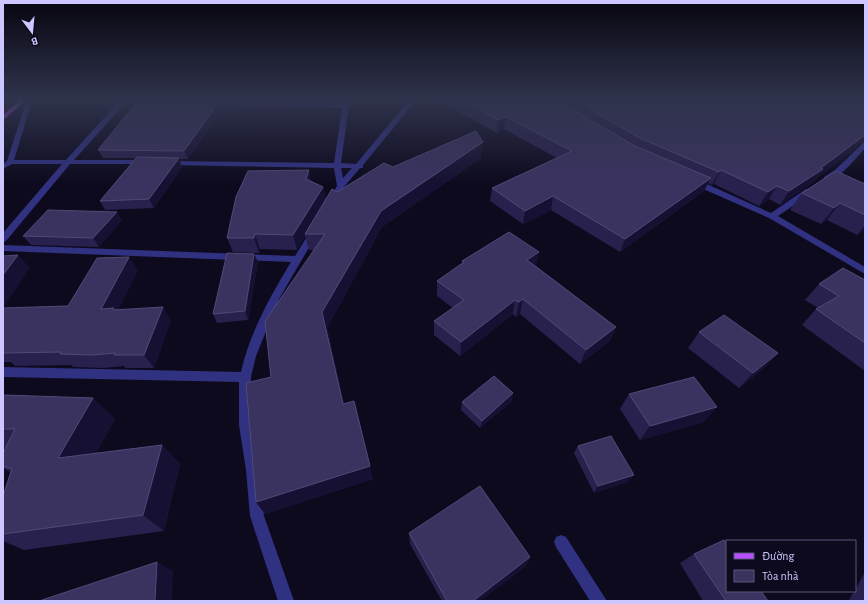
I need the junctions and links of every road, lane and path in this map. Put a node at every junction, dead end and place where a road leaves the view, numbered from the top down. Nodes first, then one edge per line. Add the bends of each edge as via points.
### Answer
1 (21, 126) edge
2 (101, 126) edge
3 (343, 126) edge
4 (392, 126) edge
5 (865, 144) edge
6 (69, 161) junction
7 (10, 162) junction
8 (337, 165) junction
9 (360, 166) junction
10 (3, 167) edge
11 (687, 178) edge
12 (341, 186) junction
13 (772, 216) junction
14 (3, 239) edge
15 (3, 248) edge
16 (298, 259) junction
17 (865, 271) edge
18 (3, 372) edge
19 (245, 377) junction
20 (561, 542) dead end
21 (286, 601) edge
22 (599, 601) edge

1 - 7 street
2 - 6 street
3 - 8 street
4 - 9 street
5 - 13 street via 838,172
6 - 7 street
6 - 8 street
6 - 14 street
7 - 10 street
8 - 9 street
8 - 12 street
9 - 12 street
11 - 13 street
12 - 16 street
13 - 17 street
15 - 16 street
16 - 19 street via 274,299 260,330
18 - 19 street
19 - 21 street via 244,425 253,470 257,516
20 - 22 street

